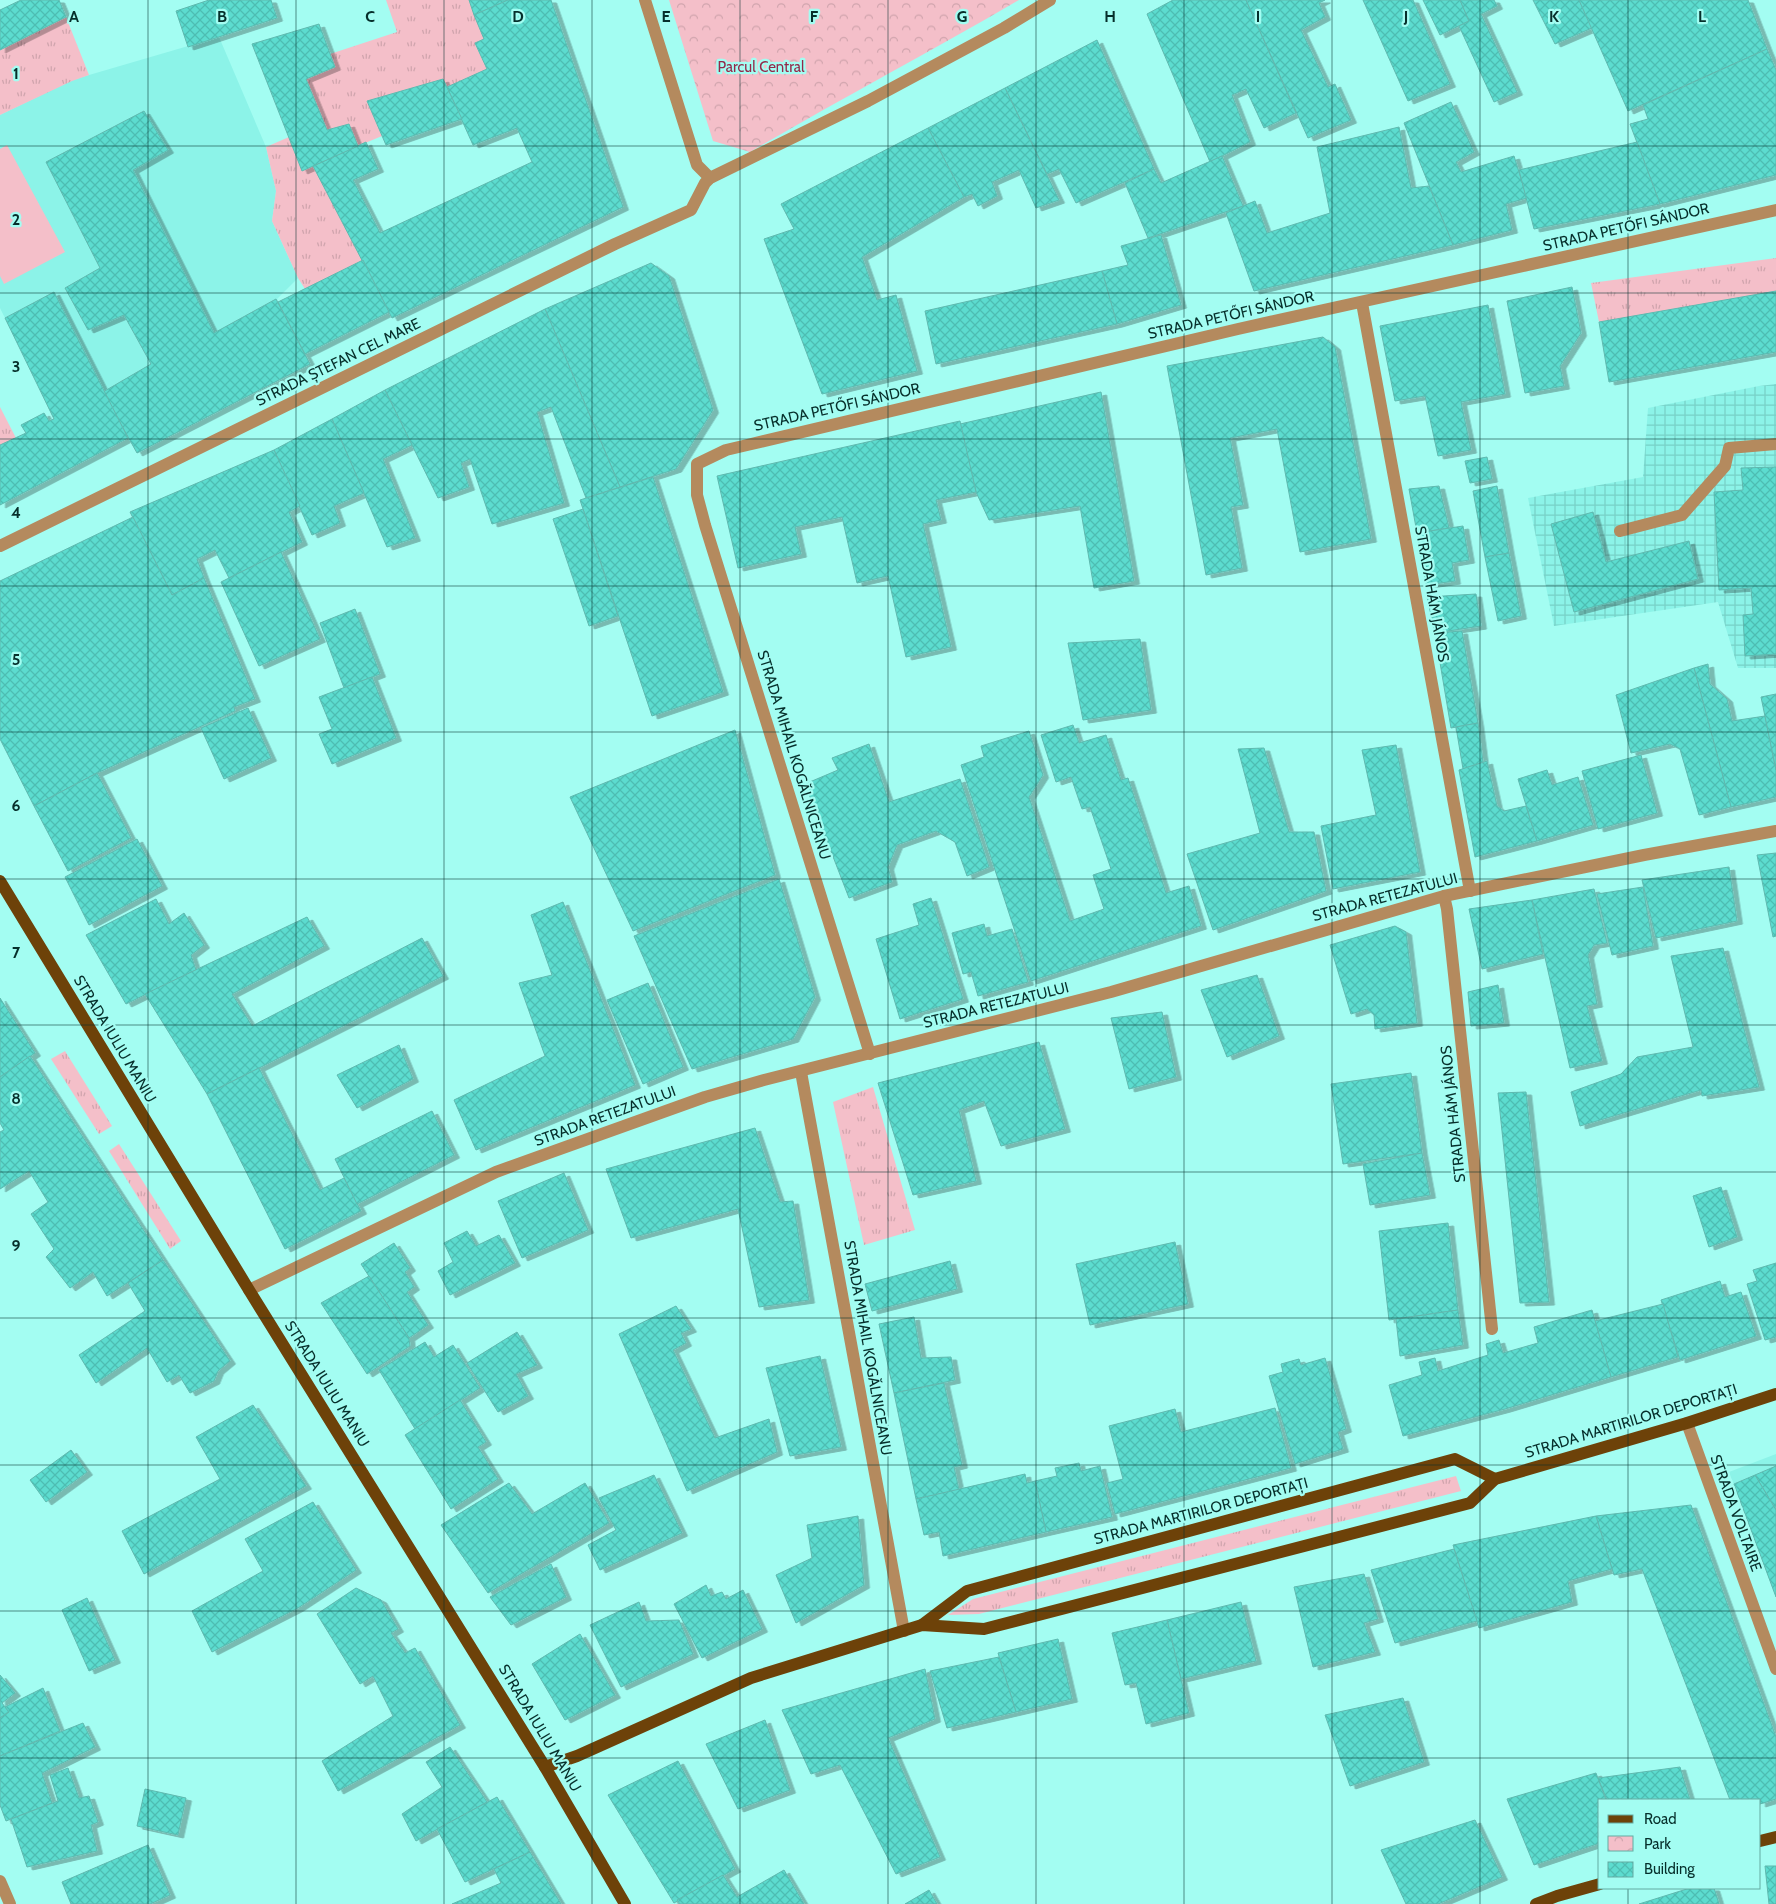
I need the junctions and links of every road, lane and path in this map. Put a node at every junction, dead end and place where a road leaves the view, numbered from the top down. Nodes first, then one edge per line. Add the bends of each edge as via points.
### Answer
1 (645, 0) edge
2 (1050, 0) edge
3 (710, 178) junction
4 (1776, 210) edge
5 (1362, 303) junction
6 (1776, 444) edge
7 (697, 464) joint
8 (1620, 531) dead end
9 (0, 546) edge
10 (1776, 831) edge
11 (0, 881) edge
12 (1470, 891) junction
13 (1444, 896) junction
14 (870, 1054) junction
15 (801, 1072) junction
16 (249, 1290) junction
17 (1492, 1329) dead end
18 (1776, 1394) edge
19 (1687, 1423) junction
20 (1495, 1479) junction
21 (922, 1625) junction
22 (904, 1631) junction
23 (1776, 1670) edge
24 (545, 1767) junction
25 (1776, 1837) edge
26 (1761, 1841) edge
27 (0, 1881) edge
28 (1598, 1885) edge
29 (10, 1904) edge
30 (625, 1904) edge
31 (1536, 1904) edge

1 - 3 street via 697,165
2 - 3 street via 868,101
3 - 9 street, STRADA ȘTEFAN CEL MARE via 691,210 615,244
4 - 5 street, STRADA PETŐFI SÁNDOR
5 - 7 street, STRADA PETŐFI SÁNDOR via 1229,331 726,450
5 - 12 street, STRADA HÁM JÁNOS
6 - 8 street via 1729,448 1725,466 1682,515
7 - 14 street, STRADA MIHAIL KOGĂLNICEANU via 697,495 705,525
10 - 12 street, STRADA RETEZATULUI via 1644,854
11 - 16 main road, STRADA IULIU MANIU
12 - 13 street, STRADA RETEZATULUI
13 - 14 street, STRADA RETEZATULUI via 1111,992
13 - 17 street, STRADA HÁM JÁNOS via 1448,909
14 - 15 street, STRADA RETEZATULUI
15 - 16 street, STRADA RETEZATULUI via 706,1097 496,1172
15 - 22 street, STRADA MIHAIL KOGĂLNICEANU
16 - 24 main road, STRADA IULIU MANIU
18 - 19 main road, STRADA MARTIRILOR DEPORTAȚI
19 - 20 main road, STRADA MARTIRILOR DEPORTAȚI
19 - 23 street, STRADA VOLTAIRE
20 - 21 main road, STRADA MARTIRILOR DEPORTAȚI via 1470,1503 984,1629
20 - 21 main road, STRADA MARTIRILOR DEPORTAȚI via 1455,1459 967,1591
21 - 22 main road, STRADA MARTIRILOR DEPORTAȚI
22 - 24 main road, STRADA MARTIRILOR DEPORTAȚI via 752,1678 577,1756
24 - 30 main road, STRADA IULIU MANIU
25 - 26 main road
27 - 29 street
28 - 31 main road

